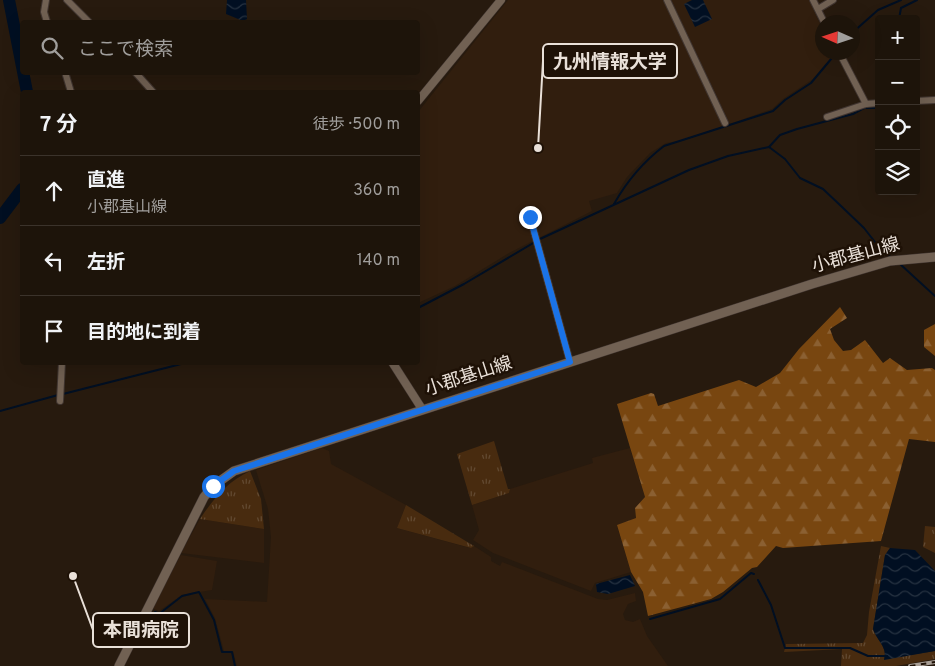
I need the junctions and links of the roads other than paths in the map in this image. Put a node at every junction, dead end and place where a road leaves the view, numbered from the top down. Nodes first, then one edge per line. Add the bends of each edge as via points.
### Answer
1 (46, 0) edge
2 (67, 0) edge
3 (501, 0) edge
4 (667, 0) edge
5 (813, 0) edge
6 (833, 0) edge
7 (818, 9) junction
8 (821, 15) edge
9 (46, 20) edge
10 (88, 20) edge
11 (843, 60) edge
12 (66, 75) edge
13 (138, 75) edge
14 (70, 90) edge
15 (151, 90) edge
16 (420, 99) edge
17 (935, 100) edge
18 (920, 101) edge
19 (875, 103) edge
20 (866, 104) junction
21 (827, 117) dead end
22 (725, 123) dead end
23 (530, 217) dead end
24 (935, 256) edge
25 (570, 362) junction
26 (62, 365) edge
27 (394, 365) edge
28 (60, 401) dead end
29 (422, 409) junction
30 (119, 666) edge

1 - 9 street
2 - 10 street
3 - 16 street
4 - 22 street
5 - 7 street
6 - 7 street
7 - 8 street
11 - 20 street
12 - 14 street
13 - 15 street
17 - 18 street
19 - 20 street
20 - 21 street
23 - 25 street
24 - 25 main road, 小郡基山線 via 890,261
25 - 29 main road, 小郡基山線
26 - 28 street
27 - 29 street
29 - 30 main road, 小郡基山線 via 234,471 213,486 192,516

